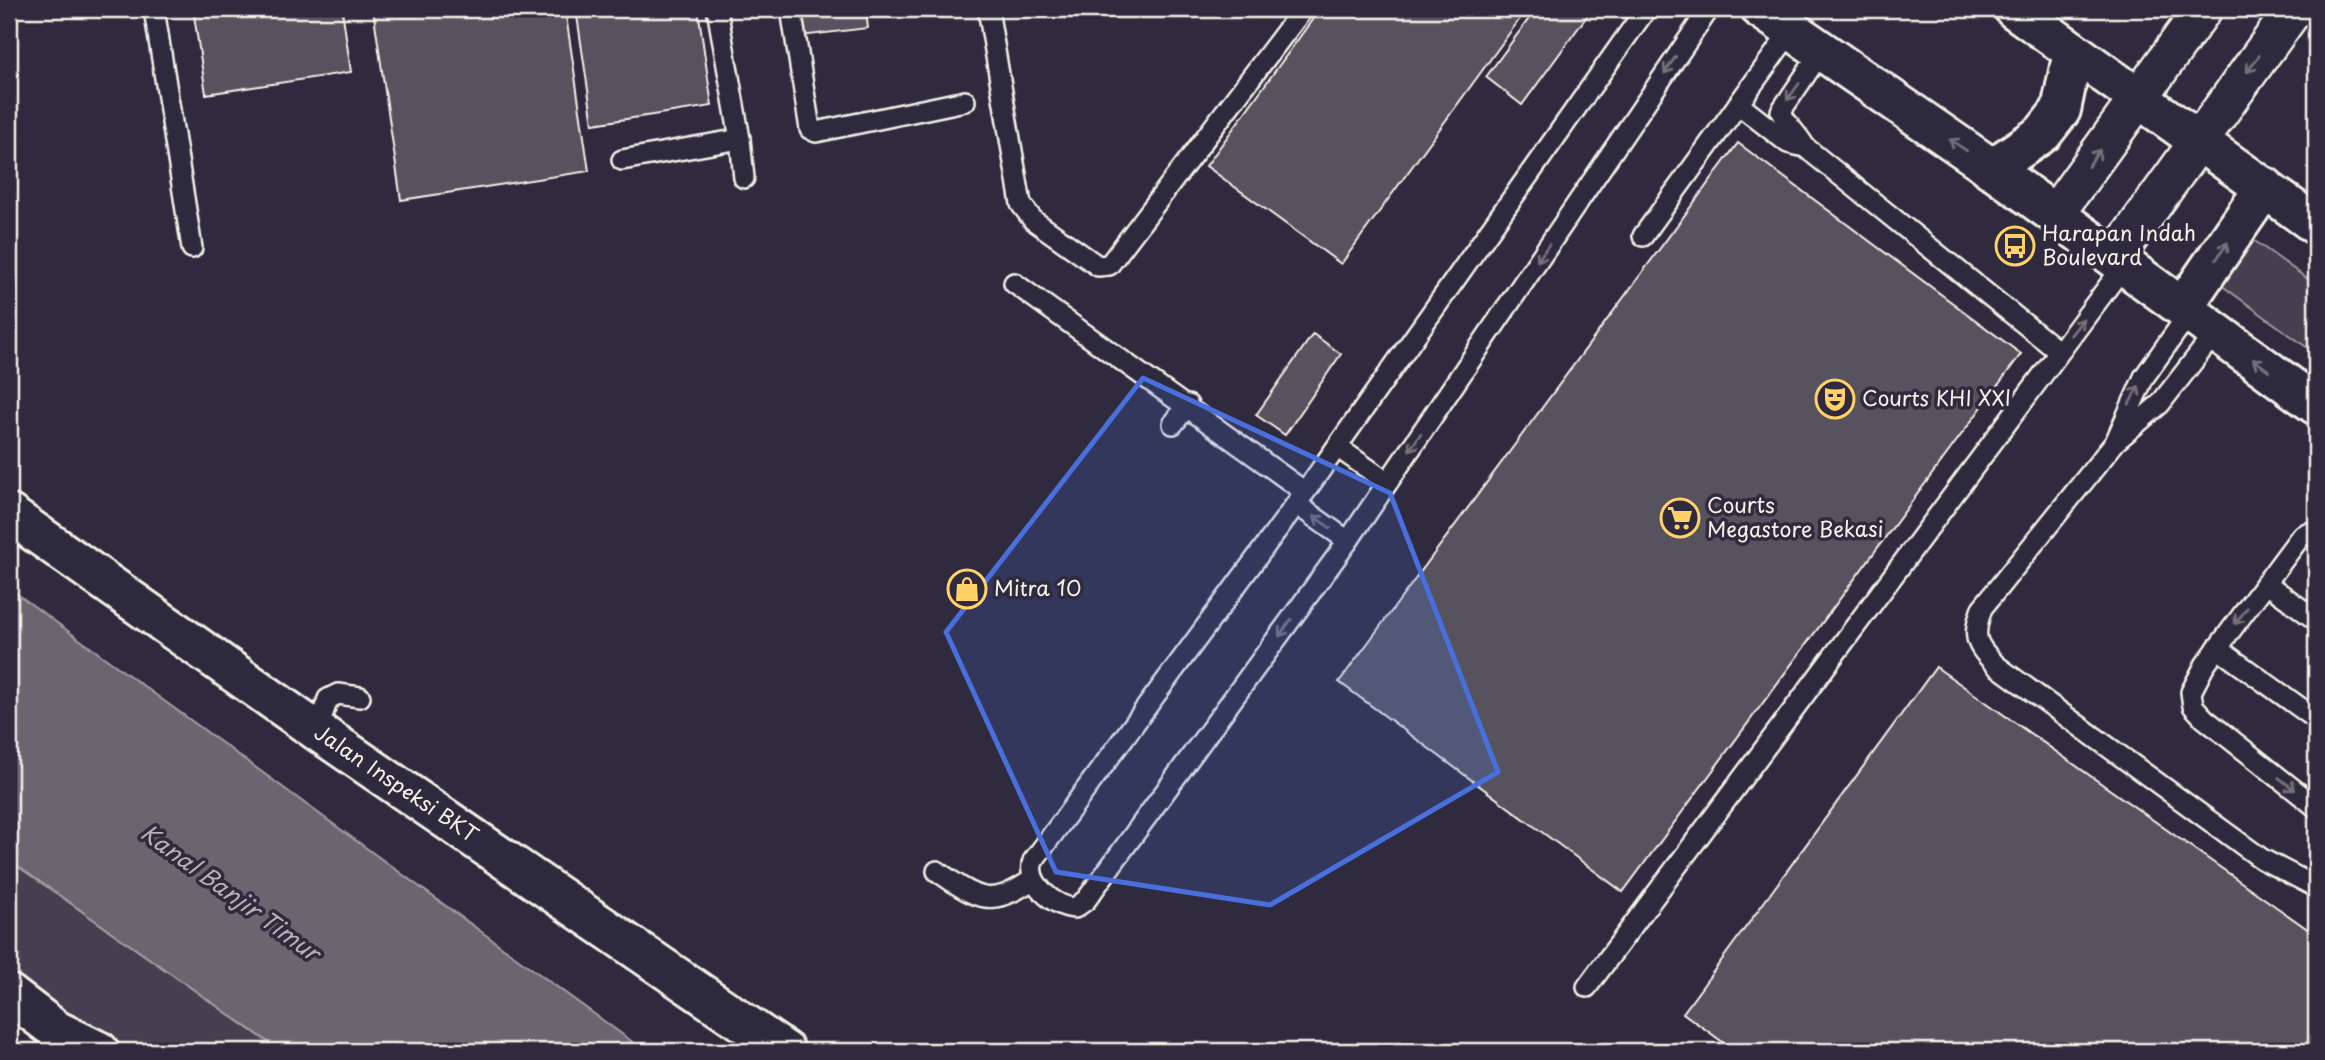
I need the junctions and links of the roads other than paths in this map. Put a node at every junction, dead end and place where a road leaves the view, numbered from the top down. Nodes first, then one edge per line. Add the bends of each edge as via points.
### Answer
1 (154, 9) edge
2 (717, 9) edge
3 (791, 9) edge
4 (988, 9) edge
5 (1303, 9) edge
6 (1646, 9) edge
7 (1709, 9) edge
8 (2014, 9) edge
9 (2203, 9) edge
10 (2294, 9) edge
11 (1776, 20) edge
12 (1821, 52) junction
13 (2073, 52) junction
14 (2138, 97) junction
15 (965, 101) dead end
16 (1738, 104) junction
17 (2198, 138) junction
18 (740, 139) junction
19 (1805, 147) junction
20 (622, 160) dead end
21 (1991, 169) junction
22 (744, 178) dead end
23 (2265, 187) junction
24 (2055, 214) junction
25 (2316, 225) edge
26 (1643, 236) dead end
27 (192, 248) dead end
28 (2120, 261) junction
29 (1014, 283) dead end
30 (2196, 317) junction
31 (2058, 351) junction
32 (1188, 405) junction
33 (2316, 405) edge
34 (1173, 424) dead end
35 (2116, 441) junction
36 (1337, 447) junction
37 (1387, 482) junction
38 (1301, 498) junction
39 (9, 513) edge
40 (2316, 536) edge
41 (1348, 541) junction
42 (2266, 583) junction
43 (2316, 620) edge
44 (2217, 648) junction
45 (360, 697) dead end
46 (2316, 719) edge
47 (317, 731) junction
48 (2316, 807) edge
49 (937, 871) dead end
50 (1032, 880) junction
51 (2316, 887) edge
52 (1587, 987) dead end
53 (9, 994) edge
54 (99, 1051) edge
55 (785, 1051) edge

1 - 27 lane
2 - 18 lane
3 - 15 lane via 810,130
4 - 5 lane via 1021,204 1033,220 1098,266 1109,265
6 - 36 lane
7 -> 37 lane
8 - 13 street
9 - 14 street
10 -> 17 street
11 - 12 street
11 - 16 lane
12 -> 19 lane via 1781,111
21 -> 12 street
13 - 14 street
13 - 21 street via 2061,110 2043,133
14 - 17 street
24 -> 14 street
16 - 19 lane via 1788,143
16 - 26 lane
17 - 23 street
17 - 28 street
18 - 20 lane
18 - 22 lane
19 - 31 lane
21 - 24 street
23 - 25 street
30 -> 23 street
24 - 28 street
28 - 30 street
31 -> 28 lane
29 - 32 lane
33 -> 30 street
35 -> 30 lane via 2144,377
30 - 35 lane via 2160,404
31 - 52 lane
32 - 34 lane
32 - 38 lane
35 - 51 lane via 1982,608 1975,627 1978,647 1997,666 2262,859
36 - 37 lane
36 - 38 lane
37 - 41 lane
41 -> 38 lane
38 - 50 lane via 1033,861
39 - 47 street, Jalan Inspeksi BKT
40 - 42 lane via 2301,536
41 -> 50 lane via 1086,900 1075,908 1063,906
42 - 43 lane
42 -> 44 lane
44 - 46 lane
44 -> 48 lane via 2191,692 2193,706
45 - 47 lane via 338,694 328,699
47 - 55 street, Jalan Inspeksi BKT
49 - 50 lane via 986,899 1010,895
53 - 54 street via 56,1031

